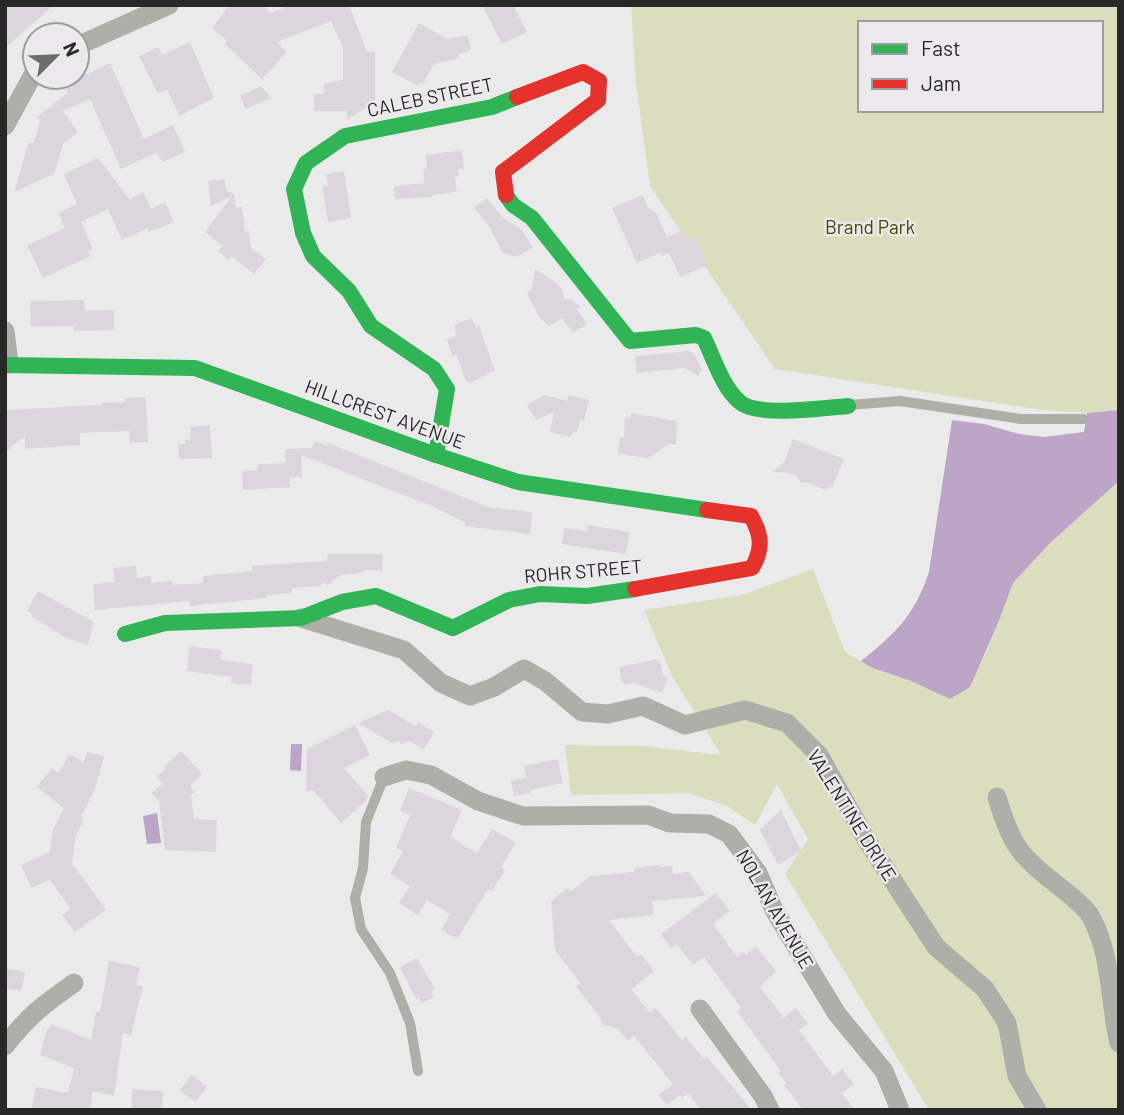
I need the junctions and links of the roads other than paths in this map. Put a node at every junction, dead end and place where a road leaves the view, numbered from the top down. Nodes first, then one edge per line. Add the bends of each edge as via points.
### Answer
1 (169, 5) edge
2 (91, 40) edge
3 (24, 91) edge
4 (5, 126) edge
5 (5, 331) edge
6 (7, 364) edge
7 (848, 405) joint
8 (1083, 419) dead end
9 (436, 455) junction
10 (751, 516) joint
11 (301, 618) junction
12 (125, 634) dead end
13 (384, 778) joint
14 (997, 797) dead end
15 (74, 983) dead end
16 (700, 1009) dead end
17 (1119, 1042) edge
18 (5, 1046) edge
19 (418, 1071) dead end
20 (770, 1110) edge
21 (900, 1110) edge
22 (1037, 1110) edge

1 - 2 street
3 - 4 street
5 - 6 street
6 - 9 street, HILLCREST AVENUE via 195,368
7 - 8 lane via 900,401 1021,419
7 - 9 street, CALEB STREET via 780,412 743,405 729,388 704,338 630,341 532,218 514,208 503,192 503,172 598,100 599,81 583,72 492,107 345,136 306,163 294,189 296,209 313,256 349,291 371,326 434,369 447,388
9 - 10 street, HILLCREST AVENUE via 518,482
10 - 11 street, ROHR STREET via 762,536 761,552 752,568 587,596 540,594 509,600 453,628 376,596 342,602
11 - 12 street, ROHR STREET via 165,622
11 - 22 street, VALENTINE DRIVE via 404,650 442,683 470,696 524,669 582,712 608,714 643,706 685,725 745,710 787,723 819,755 866,839 936,947 985,989 1007,1023 1017,1076
13 - 19 lane via 366,822 363,868 355,898 361,929 390,974 410,1023
13 - 21 street, NOLAN AVENUE via 406,770 431,775 478,801 523,816 648,815 670,823 709,824 729,834 758,873 774,909 837,1014 884,1071
14 - 17 street via 1019,851 1091,915 1108,964
15 - 18 street via 39,1007
16 - 20 street

